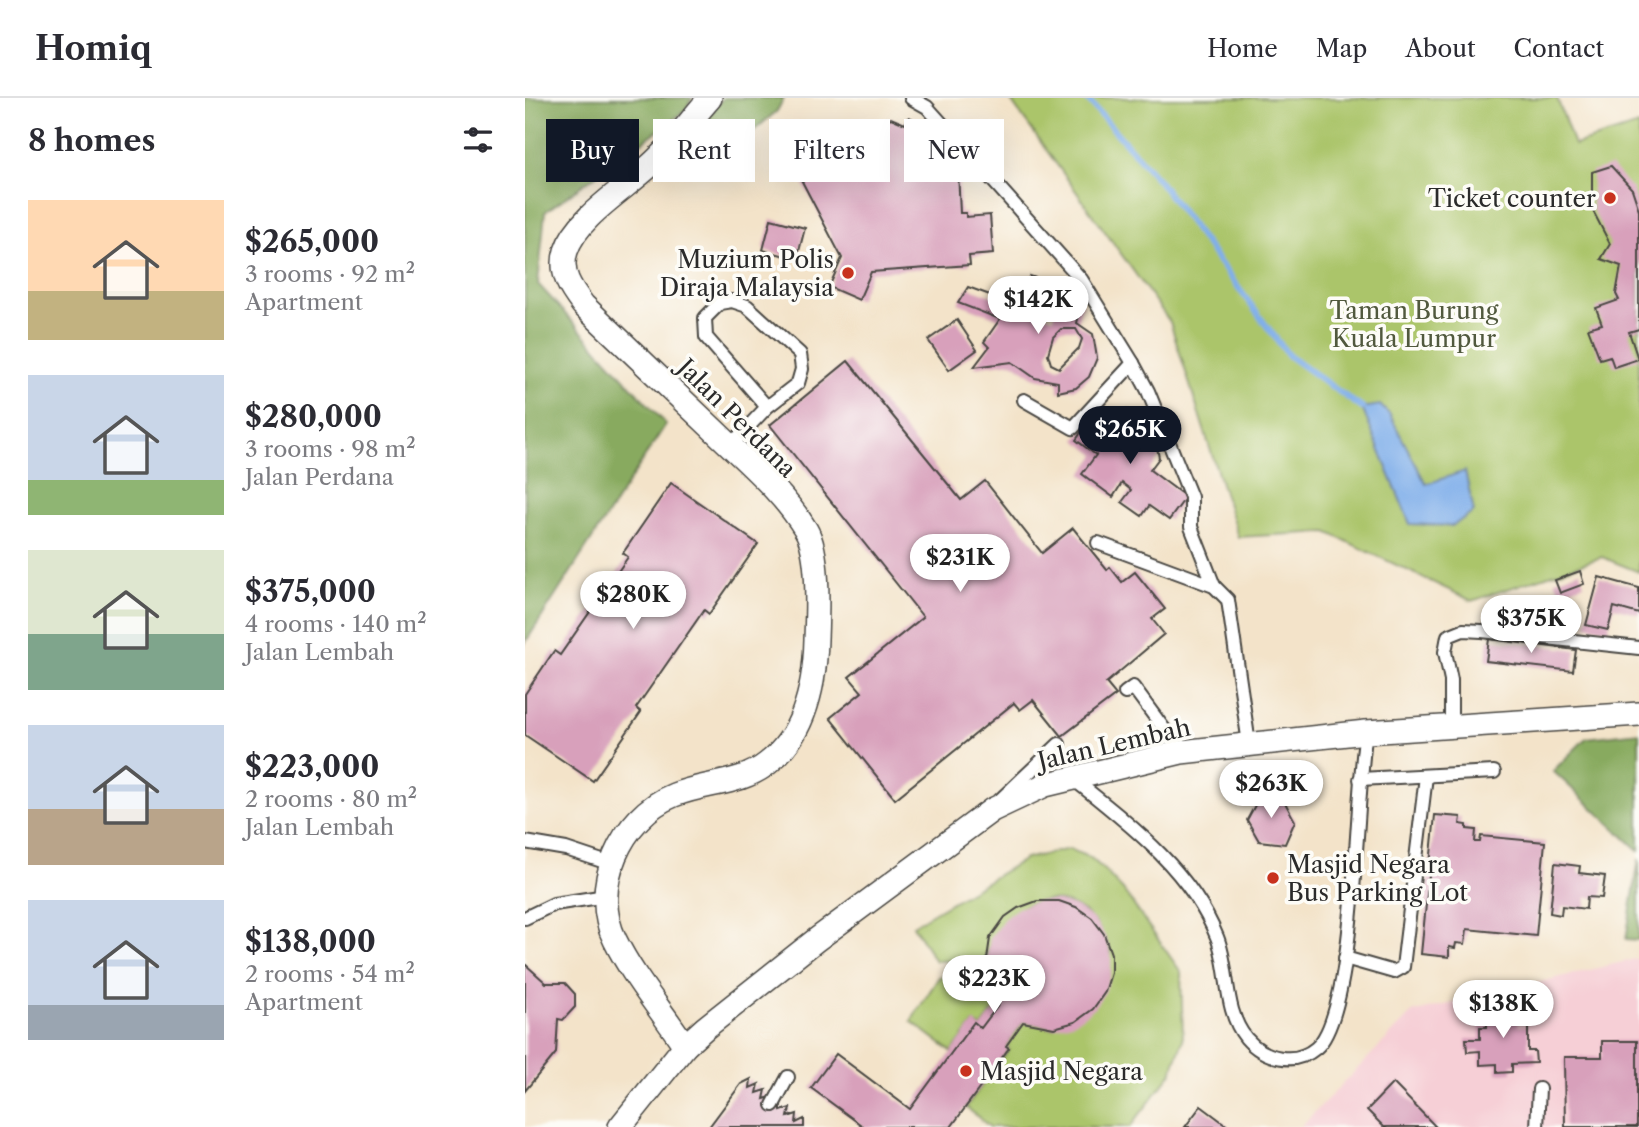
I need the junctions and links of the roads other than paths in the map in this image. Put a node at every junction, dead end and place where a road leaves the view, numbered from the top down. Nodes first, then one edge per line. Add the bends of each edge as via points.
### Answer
1 (710, 98) edge
2 (911, 98) edge
3 (1133, 363) junction
4 (1024, 400) dead end
5 (767, 407) junction
6 (730, 446) junction
7 (1098, 543) dead end
8 (1214, 586) junction
9 (1639, 648) edge
10 (1125, 692) dead end
11 (1639, 714) edge
12 (1451, 727) junction
13 (1366, 732) junction
14 (1059, 744) dead end
15 (1249, 744) junction
16 (1181, 752) junction
17 (1493, 772) dead end
18 (1426, 776) junction
19 (1072, 778) junction
20 (1360, 779) junction
21 (992, 810) junction
22 (525, 842) edge
23 (611, 864) junction
24 (606, 897) junction
25 (525, 918) edge
26 (1345, 958) junction
27 (684, 1046) junction
28 (788, 1077) dead end
29 (1538, 1089) dead end
30 (773, 1105) dead end
31 (621, 1126) edge
32 (1537, 1127) edge

1 - 6 street, Jalan Perdana via 659,158 574,233 563,269 569,288 583,305
2 - 3 lane via 927,107 1080,279
3 - 4 lane via 1073,428
3 - 8 lane via 1191,497 1191,527
5 - 5 lane via 706,337 705,318 720,303 747,306 800,354 798,383
5 - 6 lane
6 - 23 street, Jalan Perdana via 763,475 807,532 814,563 817,627 811,691 800,722 768,764 731,782 688,790 656,803 631,828
7 - 8 lane
8 - 15 lane via 1227,600
9 - 12 lane via 1482,631 1463,630 1448,636 1445,652 1451,680
10 - 16 lane via 1133,687
11 - 12 street, Jalan Lembah
12 - 13 street, Jalan Lembah
13 - 15 street, Jalan Lembah
13 - 20 lane
14 - 21 lane
15 - 16 street, Jalan Lembah
16 - 19 street, Jalan Lembah
17 - 18 lane
18 - 20 lane
18 - 26 lane via 1403,967 1394,972
19 - 21 street, Jalan Lembah via 1045,785
19 - 26 lane via 1131,826 1198,898 1218,939 1230,1003 1245,1037 1262,1053 1288,1060 1307,1056 1323,1042 1337,1010
20 - 26 lane
21 - 27 street, Jalan Lembah
22 - 23 lane
23 - 24 street, Jalan Perdana
24 - 25 lane via 554,904
24 - 27 street, Jalan Perdana via 615,940
27 - 31 street
28 - 30 lane
29 - 32 lane

